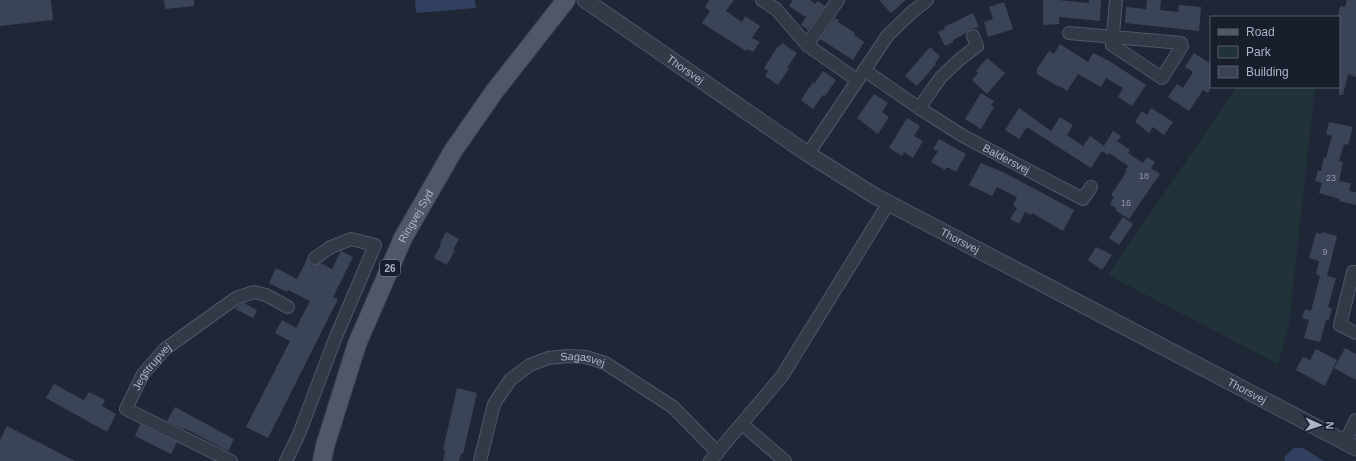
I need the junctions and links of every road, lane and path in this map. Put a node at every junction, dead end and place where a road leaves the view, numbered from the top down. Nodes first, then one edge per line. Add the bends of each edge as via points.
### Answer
1 (566, 0) edge
2 (585, 0) edge
3 (762, 0) edge
4 (838, 0) edge
5 (927, 0) edge
6 (1116, 0) edge
7 (1069, 33) dead end
8 (973, 36) dead end
9 (1112, 37) junction
10 (806, 45) junction
11 (861, 75) junction
12 (919, 108) junction
13 (808, 154) junction
14 (1091, 186) dead end
15 (888, 204) junction
16 (315, 258) dead end
17 (1356, 272) edge
18 (288, 307) dead end
19 (1356, 333) edge
20 (1356, 420) edge
21 (742, 424) junction
22 (1350, 445) edge
23 (714, 457) edge
24 (231, 461) edge
25 (286, 461) edge
26 (322, 461) edge
27 (480, 461) edge
28 (785, 461) edge

1 - 26 main road, Ringvej Syd / 26 via 494,92 453,151 404,238 357,344
2 - 13 street, Thorsvej
3 - 10 street, Baldersvej via 776,9
4 - 10 street
5 - 11 street via 888,35
6 - 9 street
7 - 9 street
8 - 12 street via 977,46 941,77
9 - 9 street via 1181,43 1182,46 1162,78 1112,45
10 - 11 street, Baldersvej
11 - 12 street, Baldersvej
11 - 13 street
12 - 14 street, Baldersvej via 963,136 1083,199
13 - 15 street, Thorsvej
15 - 21 street, Sagasvej via 782,376
15 - 22 street, Thorsvej
16 - 25 street via 331,247 351,239 375,245
17 - 19 street via 1353,272 1340,325
18 - 24 street, Jegstrupvej via 266,295 254,292 236,298 165,349 143,374 126,409
20 - 22 street
21 - 23 street, Sagasvej
21 - 28 street
23 - 27 street, Sagasvej via 673,408 605,363 586,357 568,356 548,358 530,365 510,380 494,404

